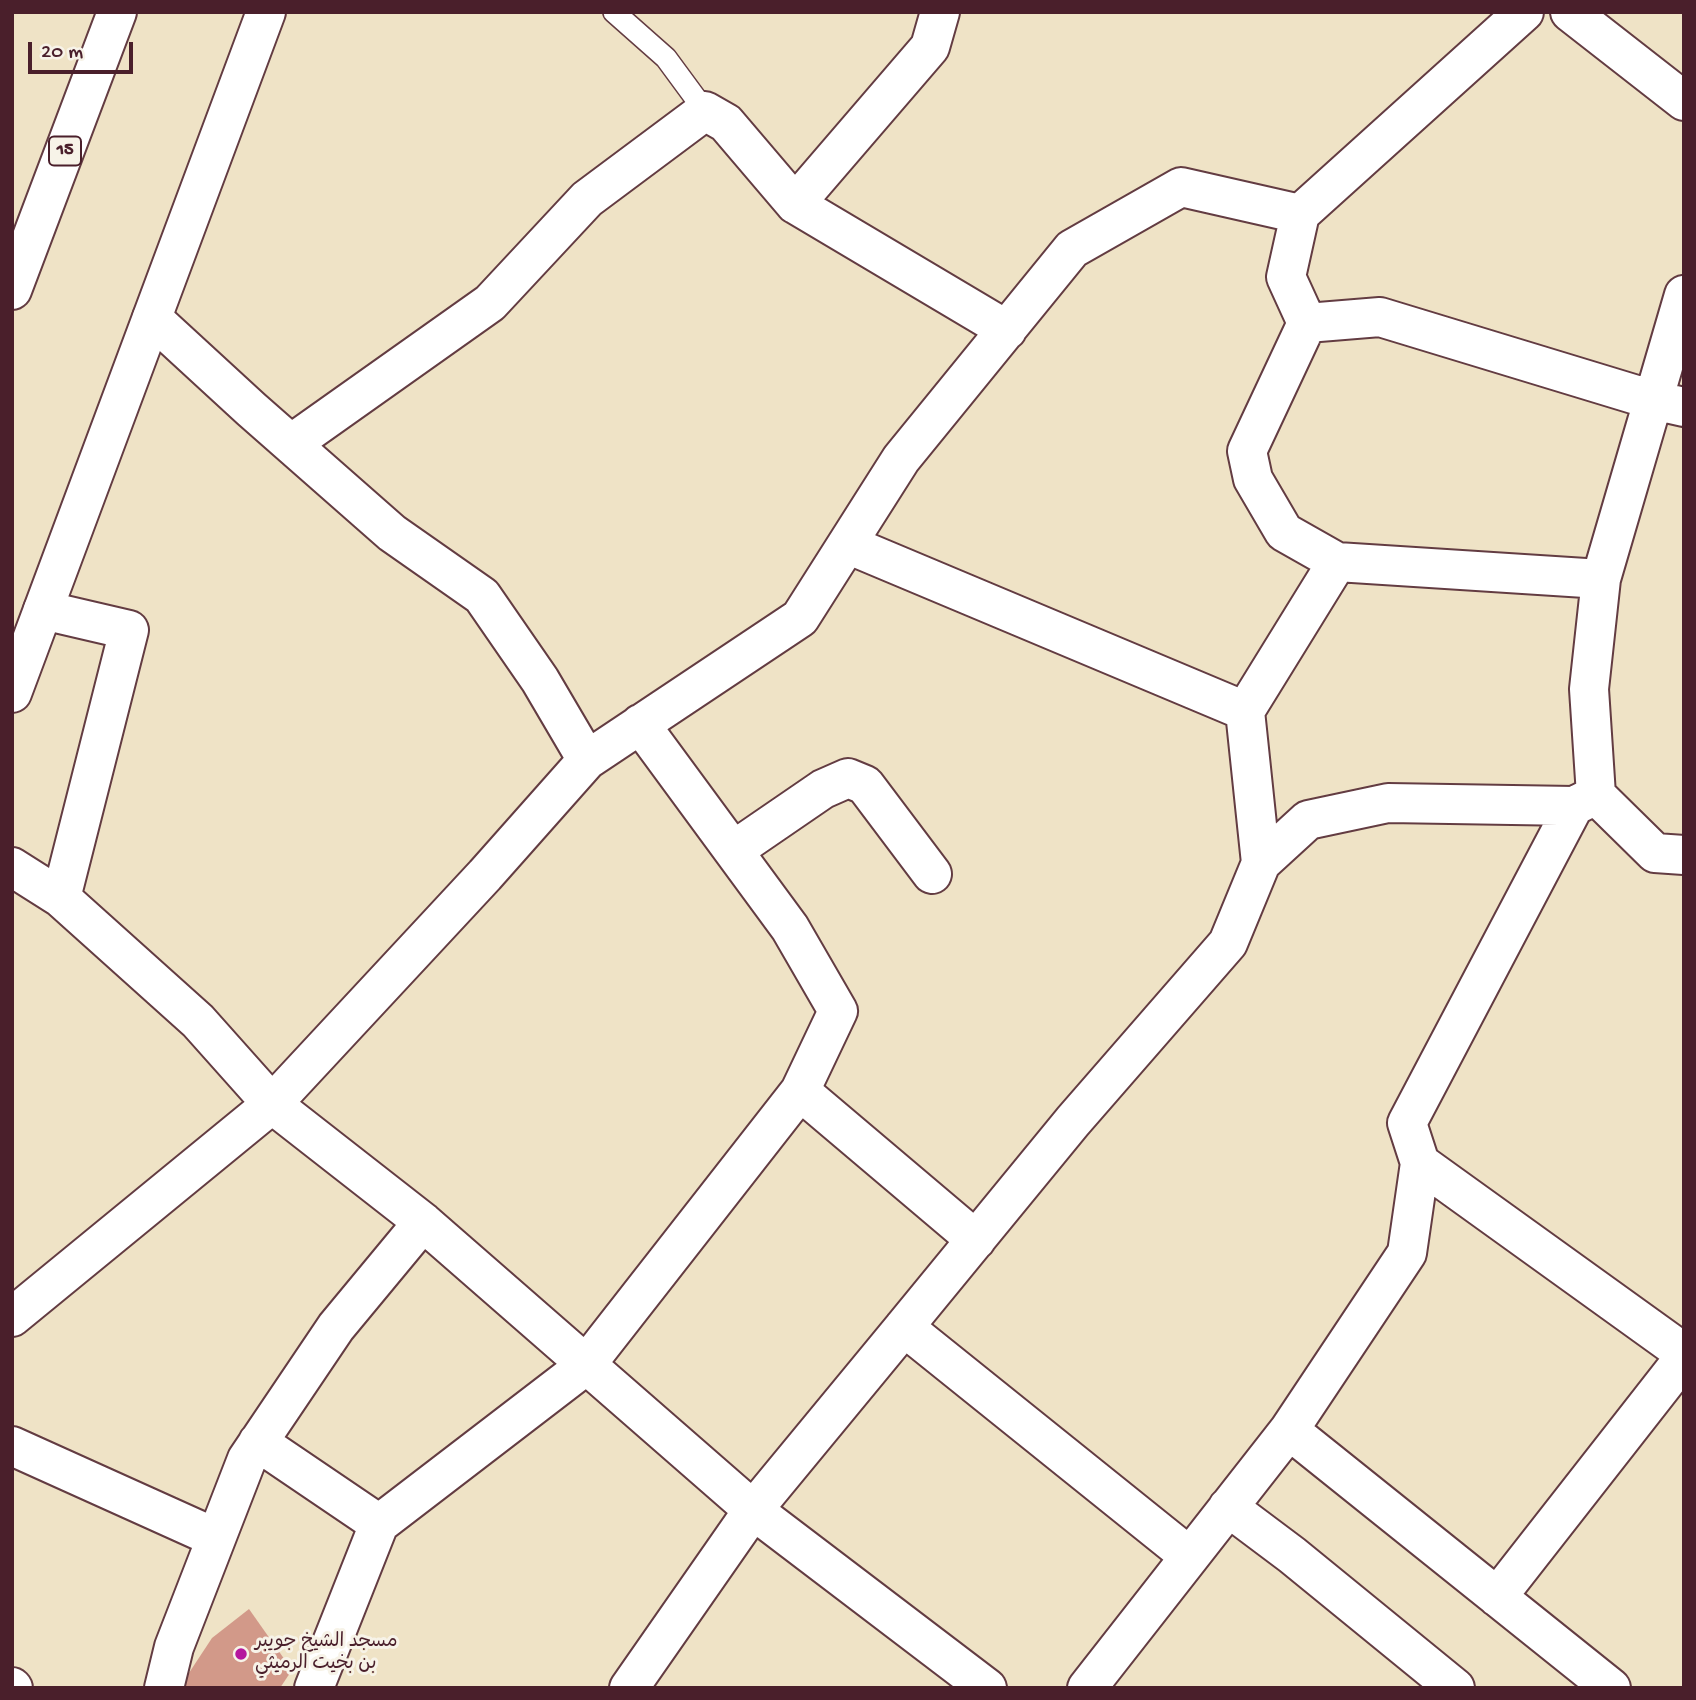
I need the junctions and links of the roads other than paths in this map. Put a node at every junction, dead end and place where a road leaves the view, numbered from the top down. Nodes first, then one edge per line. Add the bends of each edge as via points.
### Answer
1 (117, 12) edge
2 (266, 12) edge
3 (614, 12) edge
4 (940, 12) edge
5 (1524, 12) edge
6 (1570, 12) edge
7 (1684, 101) edge
8 (705, 111) junction
9 (795, 204) junction
10 (1300, 214) junction
11 (12, 290) edge
12 (1684, 295) edge
13 (152, 318) junction
14 (1307, 323) junction
15 (1007, 330) junction
16 (1668, 404) edge
17 (291, 444) junction
18 (847, 544) junction
19 (1337, 562) junction
20 (1601, 579) junction
21 (43, 610) junction
22 (12, 693) edge
23 (1245, 711) junction
24 (640, 724) junction
25 (587, 760) junction
26 (1585, 800) junction
27 (734, 850) junction
28 (1684, 855) edge
29 (1261, 863) junction
30 (12, 867) edge
31 (932, 874) dead end
32 (61, 898) junction
33 (800, 1091) junction
34 (272, 1104) junction
35 (1420, 1163) junction
36 (423, 1222) junction
37 (976, 1240) junction
38 (12, 1317) edge
39 (904, 1327) junction
40 (1684, 1356) edge
41 (585, 1366) junction
42 (1289, 1430) junction
43 (258, 1442) junction
44 (12, 1446) edge
45 (1228, 1507) junction
46 (753, 1510) junction
47 (379, 1524) junction
48 (216, 1538) junction
49 (1189, 1556) junction
50 (1497, 1597) junction
51 (164, 1688) edge
52 (314, 1688) edge
53 (629, 1688) edge
54 (987, 1688) edge
55 (1087, 1688) edge
56 (1455, 1688) edge
57 (1611, 1688) edge

1 - 11 main road, 15
2 - 13 main road
3 - 8 lane via 666,58
4 - 9 main road via 930,47
5 - 10 main road
6 - 7 main road
8 - 9 main road via 726,123
8 - 17 main road via 587,199 490,303
9 - 15 main road
10 - 14 main road via 1286,278
10 - 15 main road via 1181,187 1072,249
12 - 16 main road
13 - 17 main road
13 - 21 main road
14 - 16 main road via 1380,317
14 - 19 main road via 1247,452 1253,479 1284,531
15 - 18 main road via 901,459
16 - 20 main road
17 - 25 main road via 392,533 482,596 540,680
18 - 23 main road
18 - 24 main road via 800,618
19 - 20 main road
19 - 23 main road
20 - 26 main road via 1589,689
21 - 22 main road
21 - 32 main road via 129,630
23 - 29 main road
24 - 25 main road
24 - 27 main road
25 - 34 main road
26 - 28 main road via 1655,853
26 - 29 main road via 1388,803 1308,820
26 - 35 main road via 1407,1123
27 - 31 main road via 824,789 848,778 865,785
27 - 33 main road via 790,928 838,1011
29 - 37 main road via 1228,943
30 - 32 main road
32 - 34 main road via 198,1021
33 - 37 main road
33 - 41 main road
34 - 36 main road
34 - 38 main road
35 - 40 main road
35 - 42 main road via 1407,1253
36 - 41 main road
36 - 43 main road via 336,1327
37 - 39 main road
39 - 46 main road
39 - 49 main road
40 - 50 main road
41 - 46 main road
41 - 47 main road
42 - 45 main road
42 - 50 main road
43 - 47 main road
43 - 48 main road
44 - 48 main road
45 - 49 main road
45 - 56 main road
46 - 53 main road
46 - 54 main road
47 - 52 main road
48 - 51 main road via 174,1647
49 - 55 main road
50 - 57 main road

